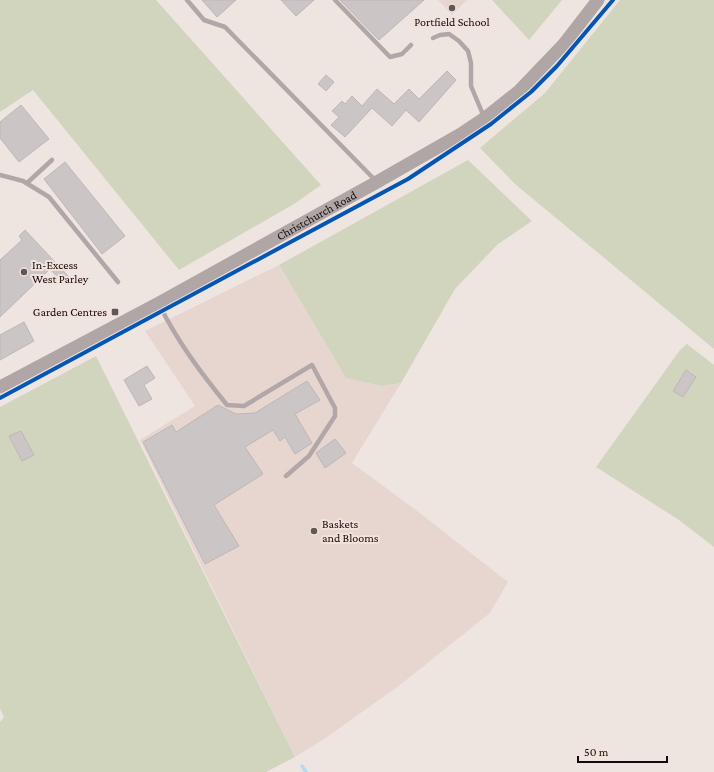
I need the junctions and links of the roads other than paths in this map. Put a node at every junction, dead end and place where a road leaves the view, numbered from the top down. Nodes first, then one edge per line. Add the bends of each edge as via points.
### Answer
1 (187, 0) edge
2 (335, 0) edge
3 (598, 0) edge
4 (433, 38) dead end
5 (411, 45) dead end
6 (485, 118) junction
7 (52, 160) dead end
8 (0, 174) edge
9 (377, 182) junction
10 (27, 183) junction
11 (118, 282) dead end
12 (159, 303) junction
13 (0, 387) edge
14 (286, 476) dead end

1 - 9 lane via 204,20 226,28
2 - 5 lane via 390,57 402,54
3 - 6 main road, Christchurch Road via 564,44 519,91
4 - 6 lane via 450,34 468,51 471,86
6 - 9 main road, Christchurch Road
7 - 10 lane
8 - 10 lane
9 - 12 main road, Christchurch Road
10 - 11 lane via 49,197
12 - 13 main road, Christchurch Road
12 - 14 lane via 170,327 190,358 227,405 244,406 312,365 335,408 334,416 309,456

